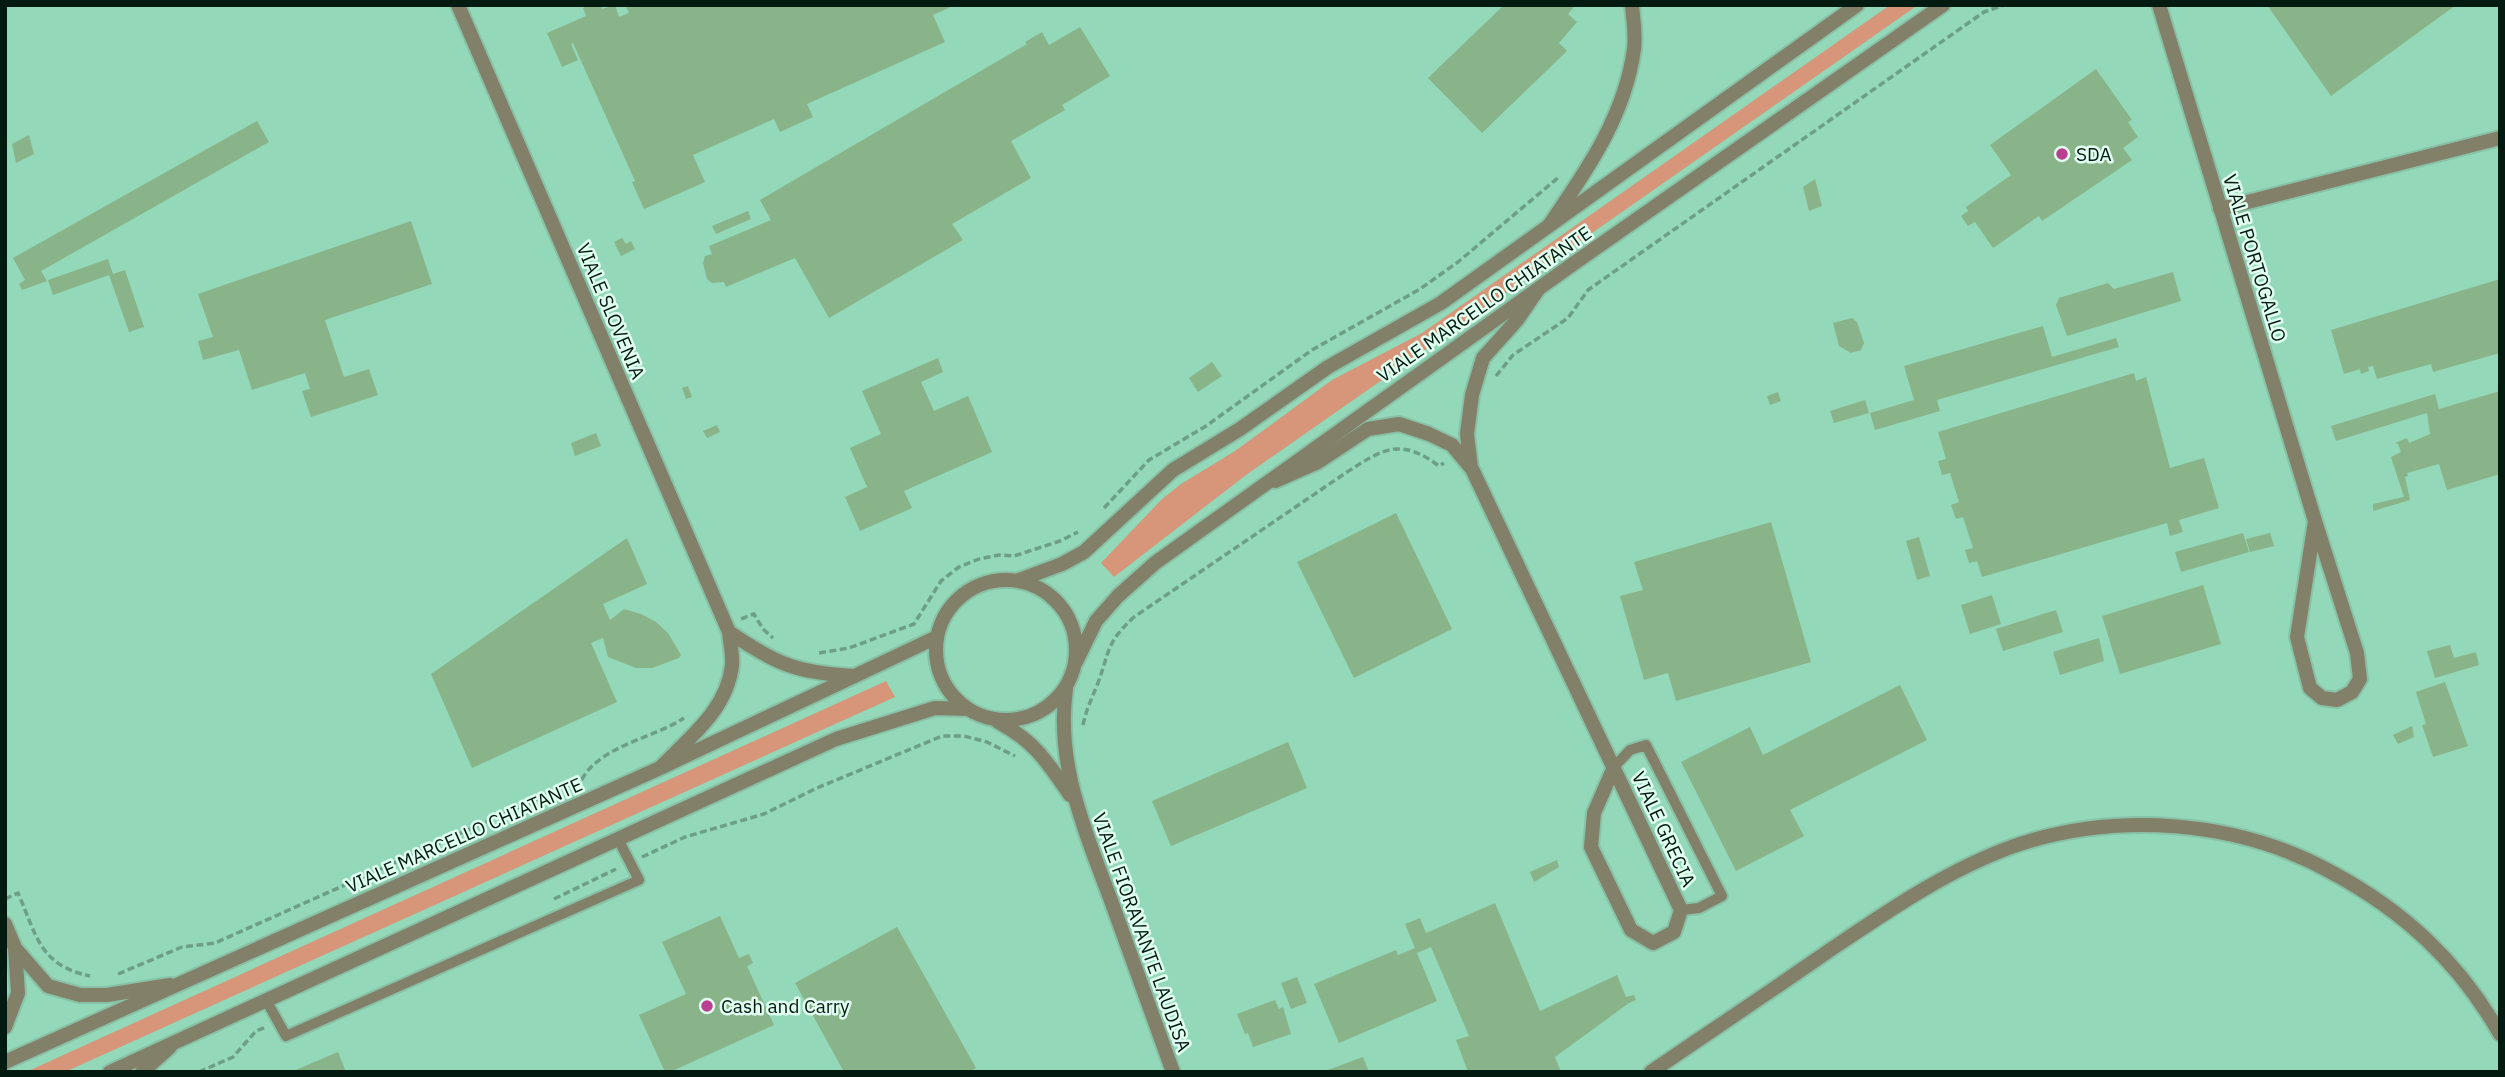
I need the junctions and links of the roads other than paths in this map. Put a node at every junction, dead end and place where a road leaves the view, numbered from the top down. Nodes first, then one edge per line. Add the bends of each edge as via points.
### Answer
1 (458, 5) edge
2 (1632, 5) edge
3 (1857, 5) edge
4 (1943, 5) edge
5 (2159, 5) edge
6 (2500, 138) edge
7 (2220, 209) junction
8 (1549, 225) junction
9 (1537, 291) junction
10 (1472, 469) junction
11 (1255, 490) junction
12 (2315, 522) junction
13 (1019, 580) junction
14 (728, 629) junction
15 (937, 637) junction
16 (1076, 662) junction
17 (854, 676) junction
18 (1066, 688) junction
19 (968, 709) junction
20 (993, 720) junction
21 (1614, 766) junction
22 (660, 768) junction
23 (1076, 805) junction
24 (618, 839) junction
25 (1681, 910) junction
26 (5, 924) edge
27 (15, 948) junction
28 (179, 984) junction
29 (266, 1000) junction
30 (5, 1027) edge
31 (2500, 1034) edge
32 (177, 1040) junction
33 (5, 1062) edge
34 (110, 1072) edge
35 (142, 1072) edge
36 (1173, 1072) edge
37 (1651, 1072) edge

1 - 14 street, VIALE SLOVENIA
2 - 8 street via 1635,47 1609,133
3 - 8 street, VIALE MARCELLO CHIATANTE
4 - 9 street, VIALE MARCELLO CHIATANTE
5 - 7 street, VIALE PORTOGALLO
6 - 7 street
7 - 12 street, VIALE PORTOGALLO
8 - 13 street, VIALE MARCELLO CHIATANTE via 1441,303 1328,366 1241,429 1173,470 1084,552
9 - 10 street, VIALE GRECIA via 1483,358 1467,434
9 - 11 street, VIALE MARCELLO CHIATANTE
10 - 11 street, VIALE GRECIA via 1452,445 1399,424 1368,429 1318,462
10 - 21 street, VIALE GRECIA
11 - 16 street, VIALE MARCELLO CHIATANTE via 1118,596 1096,621
12 - 12 street, VIALE PORTOGALLO via 2297,637 2310,688 2322,698 2337,700 2352,692 2360,679 2357,653
13 - 15 street, VIALE MARCELLO CHIATANTE via 997,579 957,598
13 - 16 street, VIALE MARCELLO CHIATANTE via 1040,587 1057,600 1070,619
14 - 17 street via 764,656 786,665 817,674
14 - 22 street, VIALE SLOVENIA via 732,664 725,694 711,717
15 - 17 street, VIALE MARCELLO CHIATANTE
15 - 19 street, VIALE MARCELLO CHIATANTE via 941,678 952,696
16 - 18 street, VIALE MARCELLO CHIATANTE
17 - 22 street, VIALE MARCELLO CHIATANTE
18 - 20 street, VIALE MARCELLO CHIATANTE via 1034,715
18 - 23 street, VIALE FIORAVANTE LAUDISA via 1062,715 1065,755
19 - 20 street, VIALE MARCELLO CHIATANTE
19 - 24 street, VIALE MARCELLO CHIATANTE via 925,710 836,739
20 - 23 street, VIALE FIORAVANTE LAUDISA via 1023,736 1049,763
21 - 25 street, VIALE GRECIA
21 - 25 street, VIALE GRECIA via 1594,813 1591,847 1631,930 1653,943 1674,932
21 - 25 lane via 1630,750 1646,745 1722,896 1699,908
22 - 28 street, VIALE MARCELLO CHIATANTE
23 - 36 street, VIALE FIORAVANTE LAUDISA
24 - 29 street, VIALE MARCELLO CHIATANTE
24 - 29 lane via 639,880 286,1036
26 - 27 street
27 - 28 street via 48,986 80,996
27 - 30 street via 18,993
28 - 33 street, VIALE MARCELLO CHIATANTE
29 - 32 street, VIALE MARCELLO CHIATANTE
31 - 37 street via 2455,967 2415,928 2365,890 2308,859 2247,838 2187,827 2132,825 2071,831 2014,846 1963,868 1906,899
32 - 34 street, VIALE MARCELLO CHIATANTE
32 - 35 street

